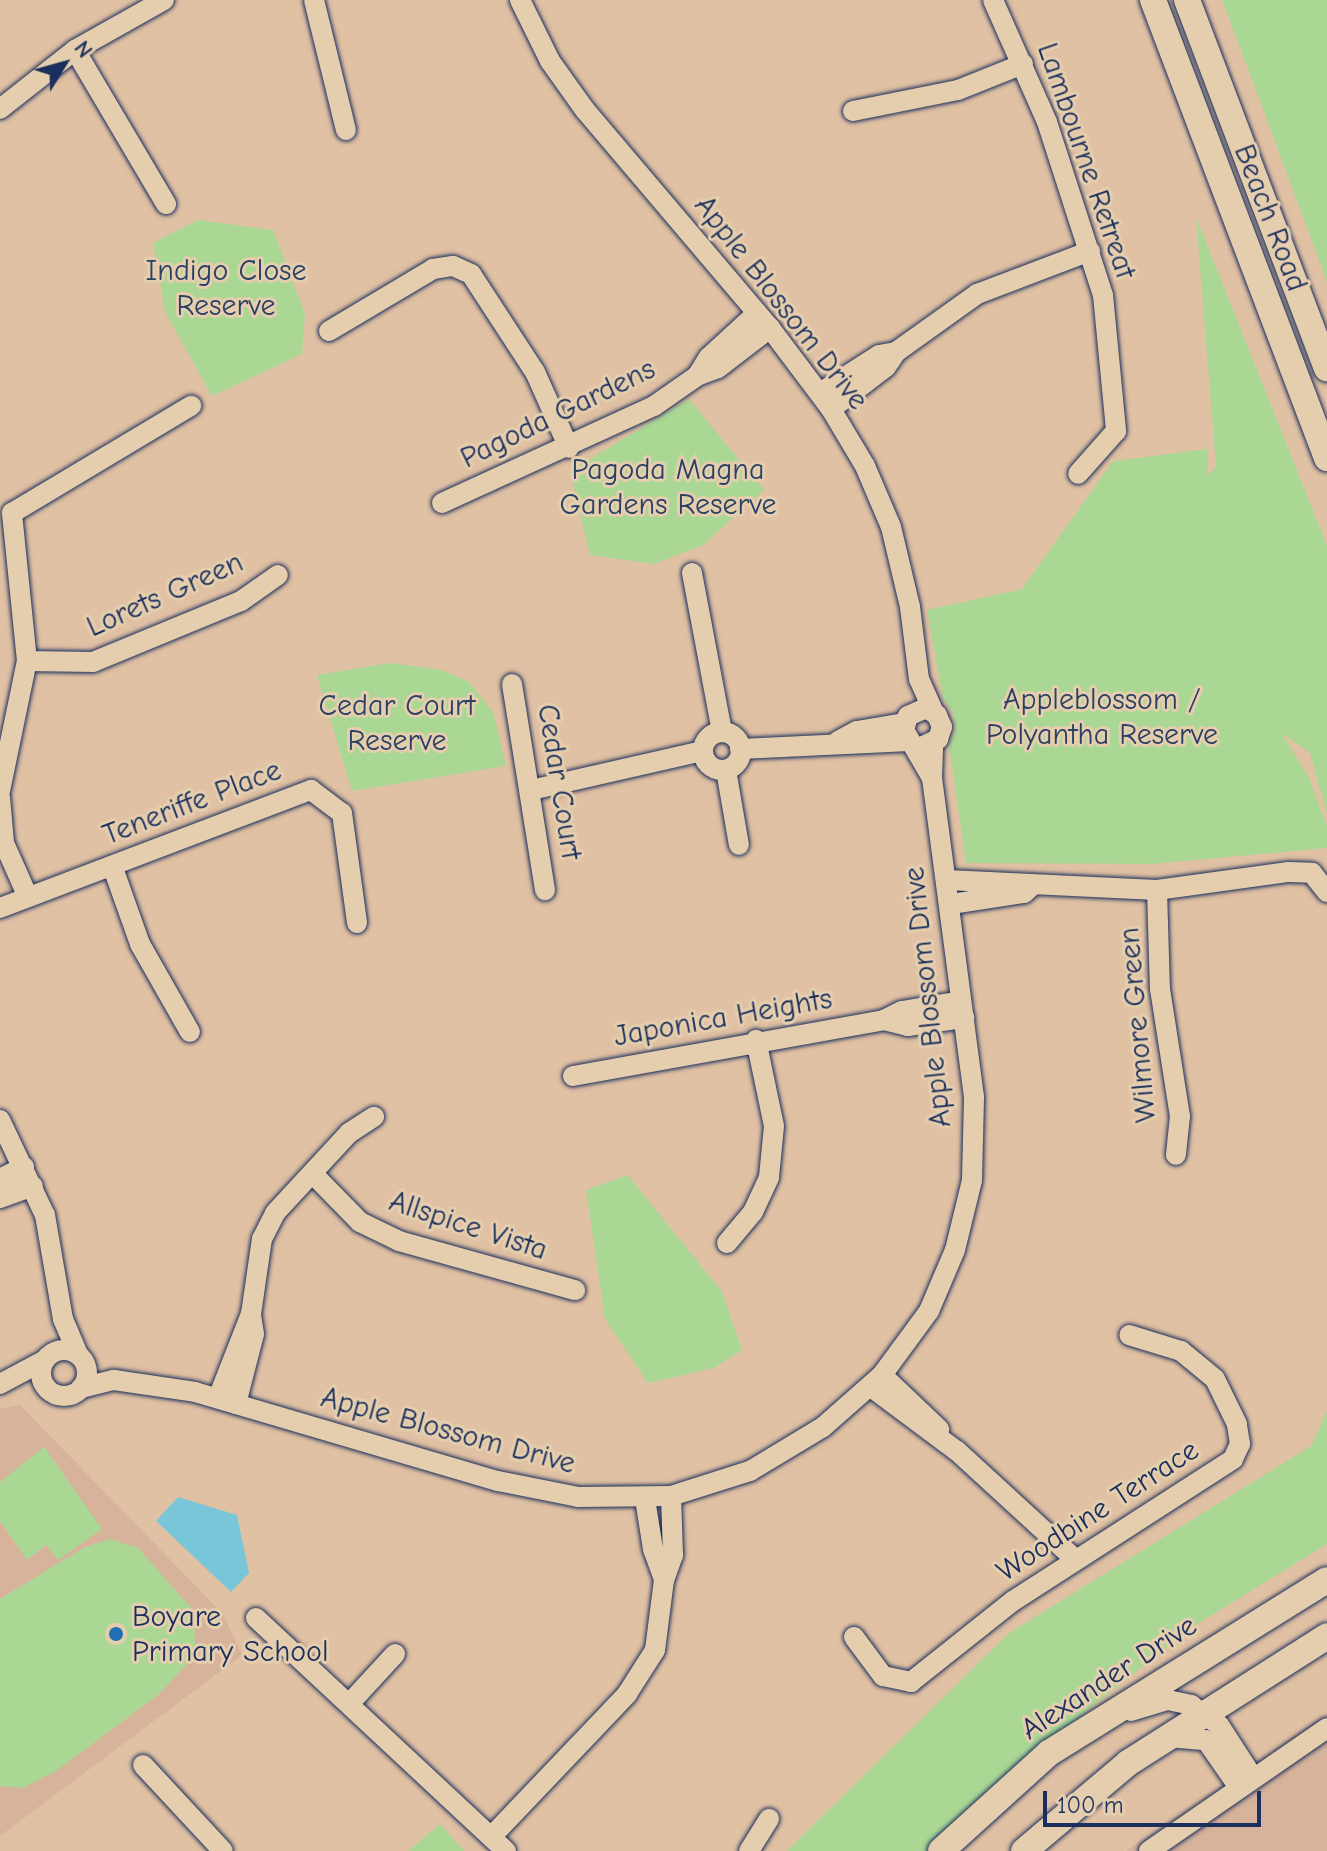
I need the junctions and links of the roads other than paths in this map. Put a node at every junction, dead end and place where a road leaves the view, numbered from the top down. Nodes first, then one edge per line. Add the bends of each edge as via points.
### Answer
1 (164, 0) edge
2 (314, 0) edge
3 (520, 0) edge
4 (993, 0) edge
5 (1153, 0) edge
6 (1187, 0) edge
7 (75, 50) junction
8 (1023, 64) junction
9 (0, 109) edge
10 (853, 111) dead end
11 (346, 130) dead end
12 (166, 204) dead end
13 (1090, 251) junction
14 (764, 321) junction
15 (329, 331) dead end
16 (1327, 368) edge
17 (826, 401) junction
18 (191, 406) dead end
19 (569, 448) junction
20 (1327, 458) edge
21 (1078, 474) dead end
22 (442, 503) dead end
23 (692, 573) dead end
24 (278, 575) dead end
25 (27, 661) junction
26 (512, 684) dead end
27 (918, 729) junction
28 (722, 732) junction
29 (740, 749) junction
30 (703, 751) junction
31 (726, 770) junction
32 (531, 790) junction
33 (0, 794) edge
34 (739, 845) dead end
35 (113, 868) junction
36 (947, 880) junction
37 (1034, 884) junction
38 (545, 890) dead end
39 (1157, 890) junction
40 (1327, 892) edge
41 (27, 895) junction
42 (951, 904) junction
43 (0, 908) edge
44 (357, 923) dead end
45 (962, 1010) junction
46 (190, 1032) dead end
47 (756, 1040) junction
48 (573, 1076) dead end
49 (374, 1117) dead end
50 (0, 1120) edge
51 (1176, 1155) dead end
52 (24, 1167) junction
53 (314, 1175) junction
54 (0, 1179) edge
55 (33, 1186) junction
56 (0, 1198) edge
57 (727, 1243) dead end
58 (575, 1290) dead end
59 (63, 1319) junction
60 (1129, 1335) dead end
61 (47, 1358) junction
62 (81, 1358) junction
63 (114, 1380) junction
64 (876, 1381) junction
65 (8, 1382) edge
66 (81, 1388) junction
67 (49, 1391) junction
68 (227, 1401) junction
69 (671, 1496) junction
70 (645, 1499) junction
71 (1075, 1559) junction
72 (664, 1580) junction
73 (1327, 1580) edge
74 (256, 1618) dead end
75 (1327, 1636) edge
76 (854, 1637) dead end
77 (395, 1654) dead end
78 (349, 1704) junction
79 (1204, 1714) junction
80 (1327, 1728) edge
81 (1168, 1737) junction
82 (1049, 1753) junction
83 (143, 1765) dead end
84 (1245, 1781) junction
85 (769, 1819) dead end
86 (492, 1836) junction
87 (223, 1851) edge
88 (506, 1851) edge
89 (749, 1851) edge
90 (941, 1851) edge
91 (1024, 1851) edge
92 (1149, 1851) edge

1 - 7 street
2 - 11 street
3 - 14 street, Apple Blossom Drive via 550,61 585,110
4 - 8 street, Lambourne Retreat
5 - 20 main road, Beach Road
6 - 16 main road, Beach Road
7 - 9 street
7 - 12 street
8 - 10 street via 958,90
8 - 13 street, Lambourne Retreat
13 - 17 street via 977,294 896,352 879,355
13 - 21 street, Lambourne Retreat via 1103,295 1117,417 1116,431 1102,452
14 - 17 street, Apple Blossom Drive
14 - 19 street, Pagoda Gardens via 709,357 697,376 654,406
15 - 19 street via 433,269 453,266 471,274 535,372
17 - 27 street, Apple Blossom Drive via 865,466 891,527 910,607 919,679
18 - 25 street via 12,513
19 - 22 street, Pagoda Gardens
23 - 28 street
24 - 25 street, Lorets Green via 241,601 93,662
25 - 33 street
26 - 32 street, Cedar Court
27 - 29 street via 863,747 838,741
27 - 36 street, Apple Blossom Drive via 932,778
28 - 29 street via 734,737
28 - 30 street via 710,736
29 - 31 street via 737,762
30 - 31 street via 707,764
30 - 32 street
31 - 34 street
32 - 38 street, Cedar Court
33 - 41 street via 4,843
35 - 41 street, Teneriffe Place
35 - 44 street, Teneriffe Place via 311,790 342,813
35 - 46 street via 140,944
36 - 37 street
36 - 42 street, Apple Blossom Drive
37 - 39 street
37 - 42 street via 1024,893
39 - 40 street via 1289,872 1312,873
39 - 51 street, Wilmore Green via 1160,989 1180,1116
41 - 43 street, Teneriffe Place
42 - 45 street, Apple Blossom Drive
45 - 47 street, Japonica Heights via 908,1026 884,1020
45 - 64 street, Apple Blossom Drive via 974,1097 972,1180 943,1283
47 - 48 street, Japonica Heights
47 - 57 street via 774,1126 769,1177 753,1212
49 - 53 street via 349,1133
50 - 52 street
52 - 54 street
52 - 55 street
53 - 58 street, Allspice Vista via 360,1222 399,1241
53 - 68 street via 275,1213 262,1239 251,1314
55 - 56 street
55 - 59 street via 45,1215
59 - 61 street
59 - 62 street
60 - 71 street, Woodbine Terrace via 1181,1351 1215,1379 1237,1424 1240,1444 1233,1459
61 - 62 street via 64,1349
61 - 65 street
61 - 67 street via 40,1376
62 - 63 street, Apple Blossom Drive
62 - 66 street via 86,1382
63 - 66 street, Apple Blossom Drive
63 - 68 street, Apple Blossom Drive
64 - 69 street, Apple Blossom Drive via 767,1463
64 - 71 street
65 - 67 street
66 - 67 street via 66,1396
68 - 70 street, Apple Blossom Drive via 498,1481 578,1497
69 - 70 street, Apple Blossom Drive
69 - 72 street via 673,1555
70 - 72 street
71 - 76 street, Woodbine Terrace via 911,1682 883,1676
72 - 86 street via 655,1650 627,1694
73 - 82 main road, Alexander Drive
74 - 78 street
75 - 79 main road
77 - 78 street
78 - 86 street
79 - 81 main road
79 - 82 street via 1168,1700 1144,1704
79 - 84 street via 1219,1725
80 - 84 street
81 - 84 street via 1206,1740
81 - 91 main road via 1128,1763
82 - 90 main road, Alexander Drive
83 - 87 street
84 - 92 street
85 - 89 street
86 - 88 street

